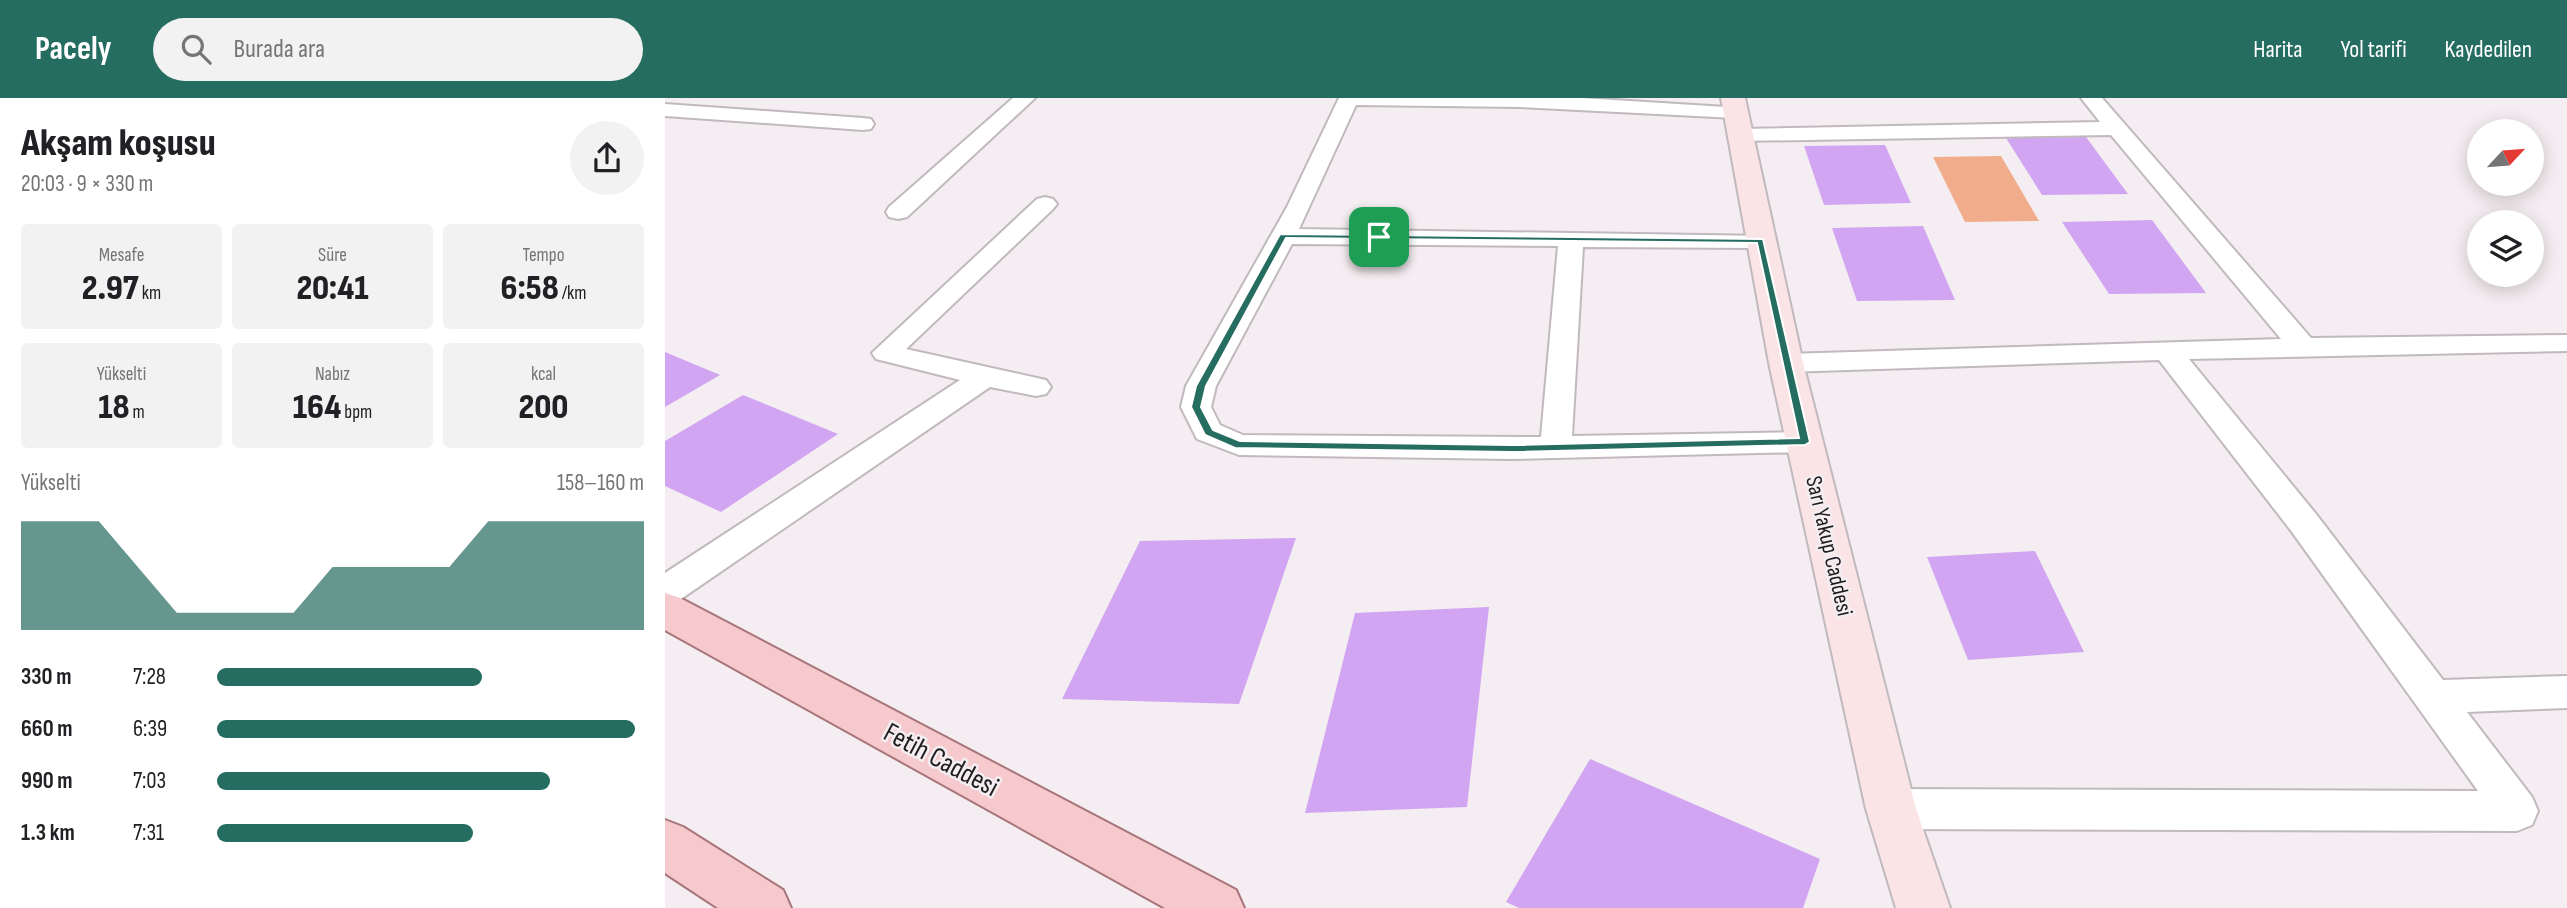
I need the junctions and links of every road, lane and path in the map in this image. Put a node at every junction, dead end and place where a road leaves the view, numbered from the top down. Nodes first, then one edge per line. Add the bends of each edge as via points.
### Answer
1 (1025, 98) edge
2 (1330, 98) edge
3 (2091, 98) edge
4 (1349, 99) edge
5 (665, 110) edge
6 (1736, 115) edge
7 (863, 124) dead end
8 (2115, 128) junction
9 (1045, 204) dead end
10 (898, 212) dead end
11 (1283, 236) junction
12 (1571, 239) junction
13 (1760, 241) junction
14 (2567, 343) edge
15 (2303, 347) junction
16 (2168, 352) junction
17 (1786, 363) junction
18 (985, 377) junction
19 (1036, 387) dead end
20 (1805, 442) junction
21 (1556, 447) junction
22 (665, 591) edge
23 (665, 610) edge
24 (2567, 692) edge
25 (2432, 697) junction
26 (1891, 809) junction
27 (665, 844) edge
28 (764, 908) edge
29 (1217, 908) edge
30 (1923, 908) edge

1 - 10 street
2 - 4 street
3 - 8 street
4 - 6 street via 1520,101
4 - 11 street
5 - 7 street
6 - 8 street
6 - 13 street, Sarı Yakup Caddesi
8 - 15 street
9 - 18 street via 886,353
11 - 12 street
11 - 21 street via 1201,386 1196,407 1208,432 1239,445
12 - 13 street
12 - 21 street
13 - 17 street, Sarı Yakup Caddesi
14 - 15 street
15 - 16 street
16 - 17 street
16 - 25 street via 2304,523
17 - 20 street, Sarı Yakup Caddesi
18 - 19 street
18 - 22 street
20 - 21 street
20 - 26 street, Sarı Yakup Caddesi
23 - 29 main road, Fetih Caddesi
24 - 25 street
25 - 26 street via 2517,811
26 - 30 street, Sarı Yakup Caddesi
27 - 28 main road

